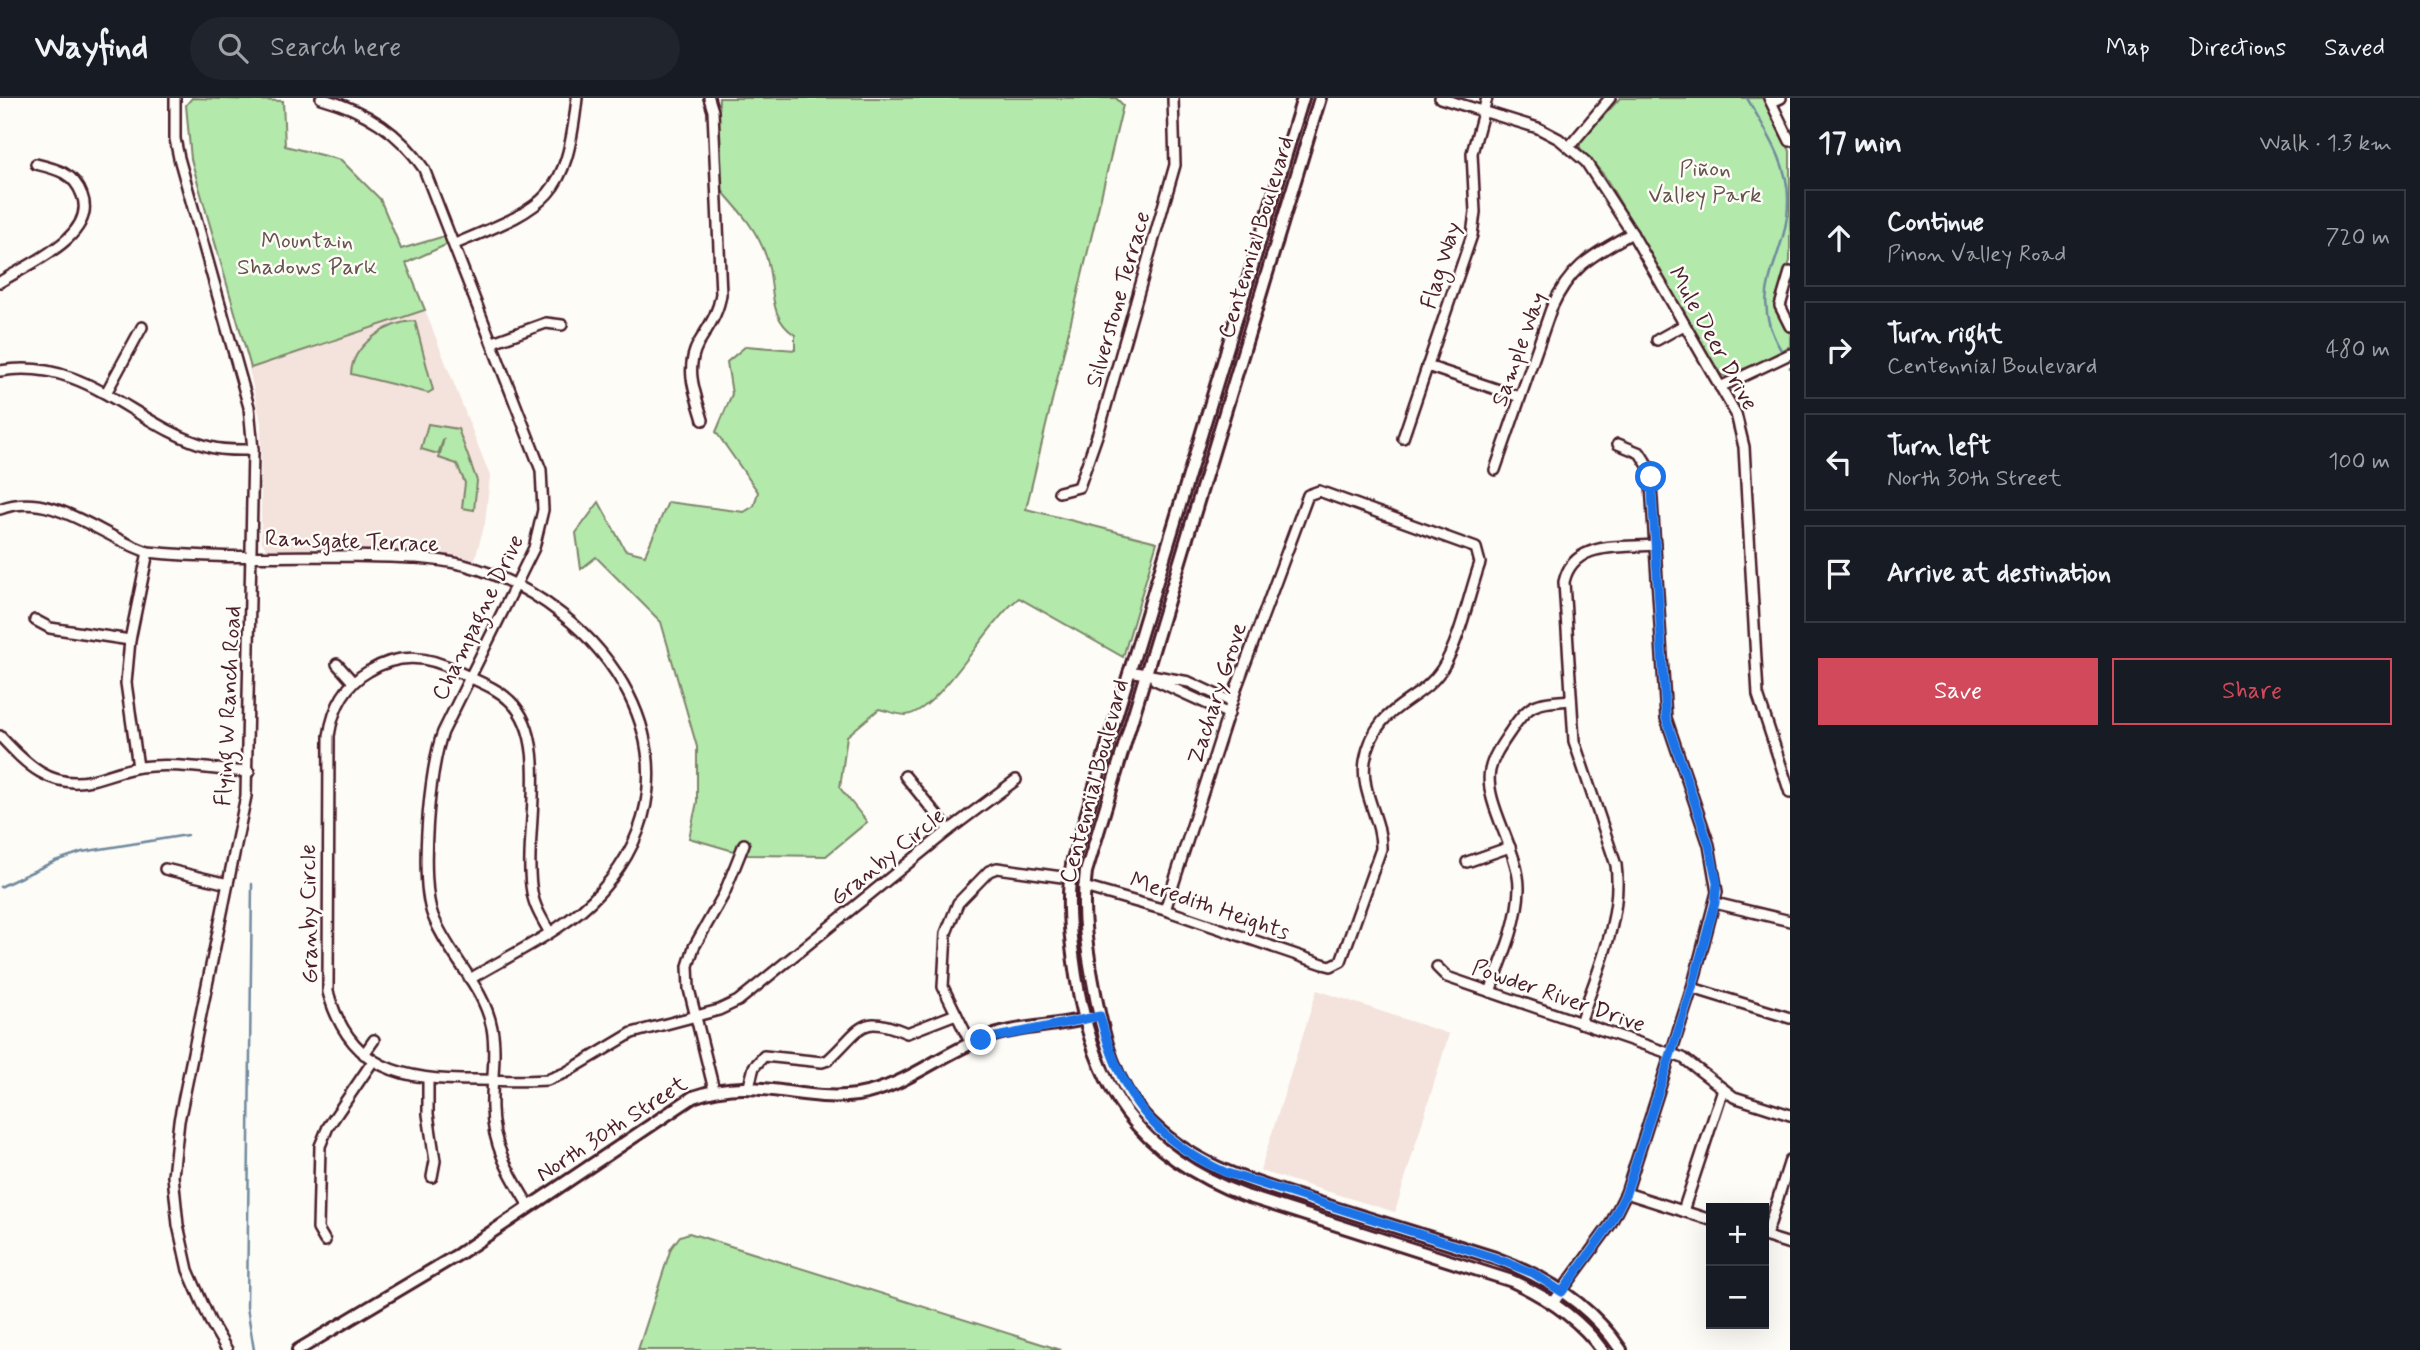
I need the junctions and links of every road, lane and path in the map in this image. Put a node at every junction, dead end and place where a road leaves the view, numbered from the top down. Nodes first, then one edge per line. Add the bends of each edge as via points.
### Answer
1 (175, 98) edge
2 (321, 98) edge
3 (577, 98) edge
4 (709, 98) edge
5 (1173, 98) edge
6 (1304, 98) edge
7 (1320, 98) edge
8 (1440, 98) edge
9 (1487, 98) edge
10 (1610, 98) edge
11 (1781, 98) edge
12 (335, 100) edge
13 (1771, 100) edge
14 (1483, 111) junction
15 (1790, 141) edge
16 (1569, 147) junction
17 (36, 164) dead end
18 (1632, 233) junction
19 (455, 244) junction
20 (1790, 272) edge
21 (0, 282) edge
22 (562, 324) dead end
23 (1685, 325) junction
24 (1790, 326) edge
25 (142, 327) dead end
26 (1657, 340) dead end
27 (493, 342) junction
28 (1790, 354) edge
29 (1427, 366) junction
30 (0, 371) edge
31 (1720, 387) junction
32 (106, 393) junction
33 (1520, 397) junction
34 (703, 420) dead end
35 (1403, 439) dead end
36 (1618, 444) dead end
37 (253, 450) junction
38 (1495, 470) dead end
39 (1059, 492) dead end
40 (0, 509) edge
41 (1655, 545) junction
42 (148, 552) junction
43 (252, 556) junction
44 (516, 585) junction
45 (35, 620) dead end
46 (131, 640) junction
47 (337, 664) dead end
48 (1129, 671) junction
49 (1144, 674) junction
50 (470, 677) junction
51 (353, 682) junction
52 (1571, 700) junction
53 (1232, 702) junction
54 (1229, 714) junction
55 (1, 739) edge
56 (138, 767) junction
57 (248, 772) junction
58 (905, 776) dead end
59 (1016, 780) dead end
60 (1790, 793) edge
61 (949, 830) junction
62 (744, 844) dead end
63 (1510, 847) junction
64 (1467, 862) dead end
65 (165, 869) dead end
66 (1069, 878) junction
67 (228, 884) junction
68 (1084, 887) junction
69 (1715, 903) junction
70 (1165, 910) junction
71 (1790, 921) edge
72 (549, 931) junction
73 (1323, 964) joint
74 (1437, 967) dead end
75 (470, 979) junction
76 (1692, 988) junction
77 (1490, 992) junction
78 (956, 1014) junction
79 (1100, 1016) junction
80 (695, 1017) junction
81 (1790, 1018) edge
82 (1083, 1020) junction
83 (1580, 1023) junction
84 (374, 1040) dead end
85 (971, 1044) junction
86 (364, 1054) junction
87 (1671, 1055) junction
88 (373, 1061) junction
89 (428, 1080) junction
90 (493, 1080) junction
91 (749, 1086) junction
92 (1723, 1089) junction
93 (715, 1090) junction
94 (1790, 1115) edge
95 (1790, 1160) edge
96 (432, 1177) dead end
97 (1626, 1193) junction
98 (529, 1206) junction
99 (1683, 1212) junction
100 (1706, 1219) edge
101 (1769, 1224) edge
102 (1769, 1237) edge
103 (325, 1241) dead end
104 (1790, 1244) edge
105 (1562, 1292) junction
106 (1553, 1303) junction
107 (227, 1350) edge
108 (298, 1350) edge
109 (1602, 1350) edge
110 (1621, 1350) edge

1 - 37 street, Flying W Ranch Road via 179,158 249,407
2 - 12 street, Champagne Drive
3 - 19 street via 572,145 553,189 512,220
4 - 34 street via 721,294 716,317 691,364
5 - 39 street, Silverstone Terrace via 1175,165 1104,414 1079,486
6 - 48 main road, Centennial Boulevard
7 - 49 main road, Centennial Boulevard
8 - 14 street, Mule Deer Drive
9 - 14 street, Flag Way
10 - 16 street
11 - 13 street
12 - 19 street, Champagne Drive via 376,120 409,148 431,183
13 - 15 street
14 - 16 street, Mule Deer Drive via 1538,128
14 - 29 street, Flag Way via 1472,153 1480,211
16 - 18 street, Mule Deer Drive via 1598,177
17 - 21 street via 60,170 77,183 84,200 83,219 72,236
18 - 23 street, Mule Deer Drive
18 - 33 street, Sample Way via 1584,260 1563,285 1550,309
19 - 27 street, Champagne Drive
20 - 24 street via 1780,306
22 - 27 street via 546,323
23 - 26 street
23 - 31 street, Mule Deer Drive
25 - 32 street
27 - 44 street, Champagne Drive via 543,483 538,536
28 - 31 street
29 - 33 street
29 - 35 street, Flag Way
30 - 32 street via 54,372
31 - 60 street, Mule Deer Drive via 1743,438 1758,695
32 - 37 street via 211,448
33 - 38 street, Sample Way
36 - 41 street via 1640,453 1650,469
37 - 43 street, Flying W Ranch Road
40 - 42 street, Ramsgate Terrace via 28,504 49,507
41 - 52 street via 1590,550 1568,568 1564,590
41 - 69 street via 1666,718 1715,865
42 - 43 street, Ramsgate Terrace
42 - 46 street
43 - 44 street, Ramsgate Terrace via 416,558 463,565
43 - 57 street, Flying W Ranch Road
44 - 50 street, Champagne Drive
44 - 72 street, Ramsgate Terrace via 560,612 611,663 636,707 647,762 642,817 622,864 590,903
45 - 46 street via 50,628
46 - 56 street via 126,683
47 - 51 street
48 - 49 street
48 - 66 main road, Centennial Boulevard
49 - 53 street via 1189,682
49 - 54 street
49 - 68 main road, Centennial Boulevard via 1093,842
50 - 51 street, Granby Circle via 435,661 404,658 376,666
50 - 72 street, Granby Circle via 510,700 528,729 532,893
50 - 75 street, Champagne Drive via 432,767 428,887 433,915
51 - 86 street, Granby Circle via 338,703 329,736 326,976 333,1011
52 - 63 street via 1537,703 1526,709 1493,759 1489,781
52 - 83 street via 1576,750 1616,866 1618,886 1616,909
53 - 54 street, Zachary Grove
53 - 73 street, Zachary Grove via 1305,498 1311,492 1472,544 1480,552 1444,666 1432,681 1396,706 1373,737 1366,757 1365,786 1381,849 1344,958 1337,964
54 - 70 street, Zachary Grove
55 - 56 street via 31,767 61,781 89,780
56 - 57 street
57 - 67 street, Flying W Ranch Road
58 - 61 street
59 - 61 street, Granby Circle
61 - 80 street, Granby Circle via 750,992 729,1006
62 - 80 street via 720,904 691,955 687,976
63 - 64 street
63 - 77 street via 1519,881 1517,911
65 - 67 street
66 - 78 street via 997,868 958,903 946,933 942,977
66 - 82 main road, Centennial Boulevard via 1068,928
67 - 107 street, Flying W Ranch Road via 179,1121 173,1176 188,1270
68 - 70 street, Meredith Heights
68 - 79 main road, Centennial Boulevard via 1084,926
69 - 71 street
69 - 76 street
70 - 73 street, Meredith Heights
72 - 75 street, Ramsgate Terrace
74 - 77 street, Powder River Drive via 1447,977
75 - 90 street, Champagne Drive via 492,1029
76 - 81 street
76 - 87 street
77 - 83 street, Powder River Drive
78 - 85 street
78 - 91 street via 908,1033 881,1023 868,1024 822,1062 764,1056 754,1067
79 - 82 main road, North 30th Street
79 - 105 main road, Centennial Boulevard via 1110,1056 1143,1114 1206,1164 1495,1258 1533,1273
80 - 90 street, Granby Circle via 632,1034 555,1078
80 - 93 street
82 - 85 main road, North 30th Street
82 - 106 main road, Centennial Boulevard via 1103,1077 1124,1111 1156,1146 1196,1173 1246,1196 1489,1272
83 - 87 street, Powder River Drive
84 - 86 street
85 - 91 main road, North 30th Street via 868,1093 828,1096
86 - 88 street, Granby Circle
87 - 92 street, Powder River Drive via 1692,1063
87 - 97 street
88 - 89 street, Granby Circle
88 - 103 street via 320,1146 318,1229
89 - 90 street, Granby Circle
89 - 96 street via 435,1161
90 - 98 street, Champagne Drive via 496,1141
91 - 93 main road, North 30th Street
92 - 94 street, Powder River Drive
92 - 99 street
93 - 98 main road, North 30th Street via 683,1102
95 - 101 street
97 - 99 street
97 - 105 street via 1610,1225
98 - 108 main road, North 30th Street via 459,1254
99 - 100 street
102 - 104 street
105 - 106 street
105 - 110 main road, Centennial Boulevard via 1582,1306
106 - 109 main road, Centennial Boulevard

